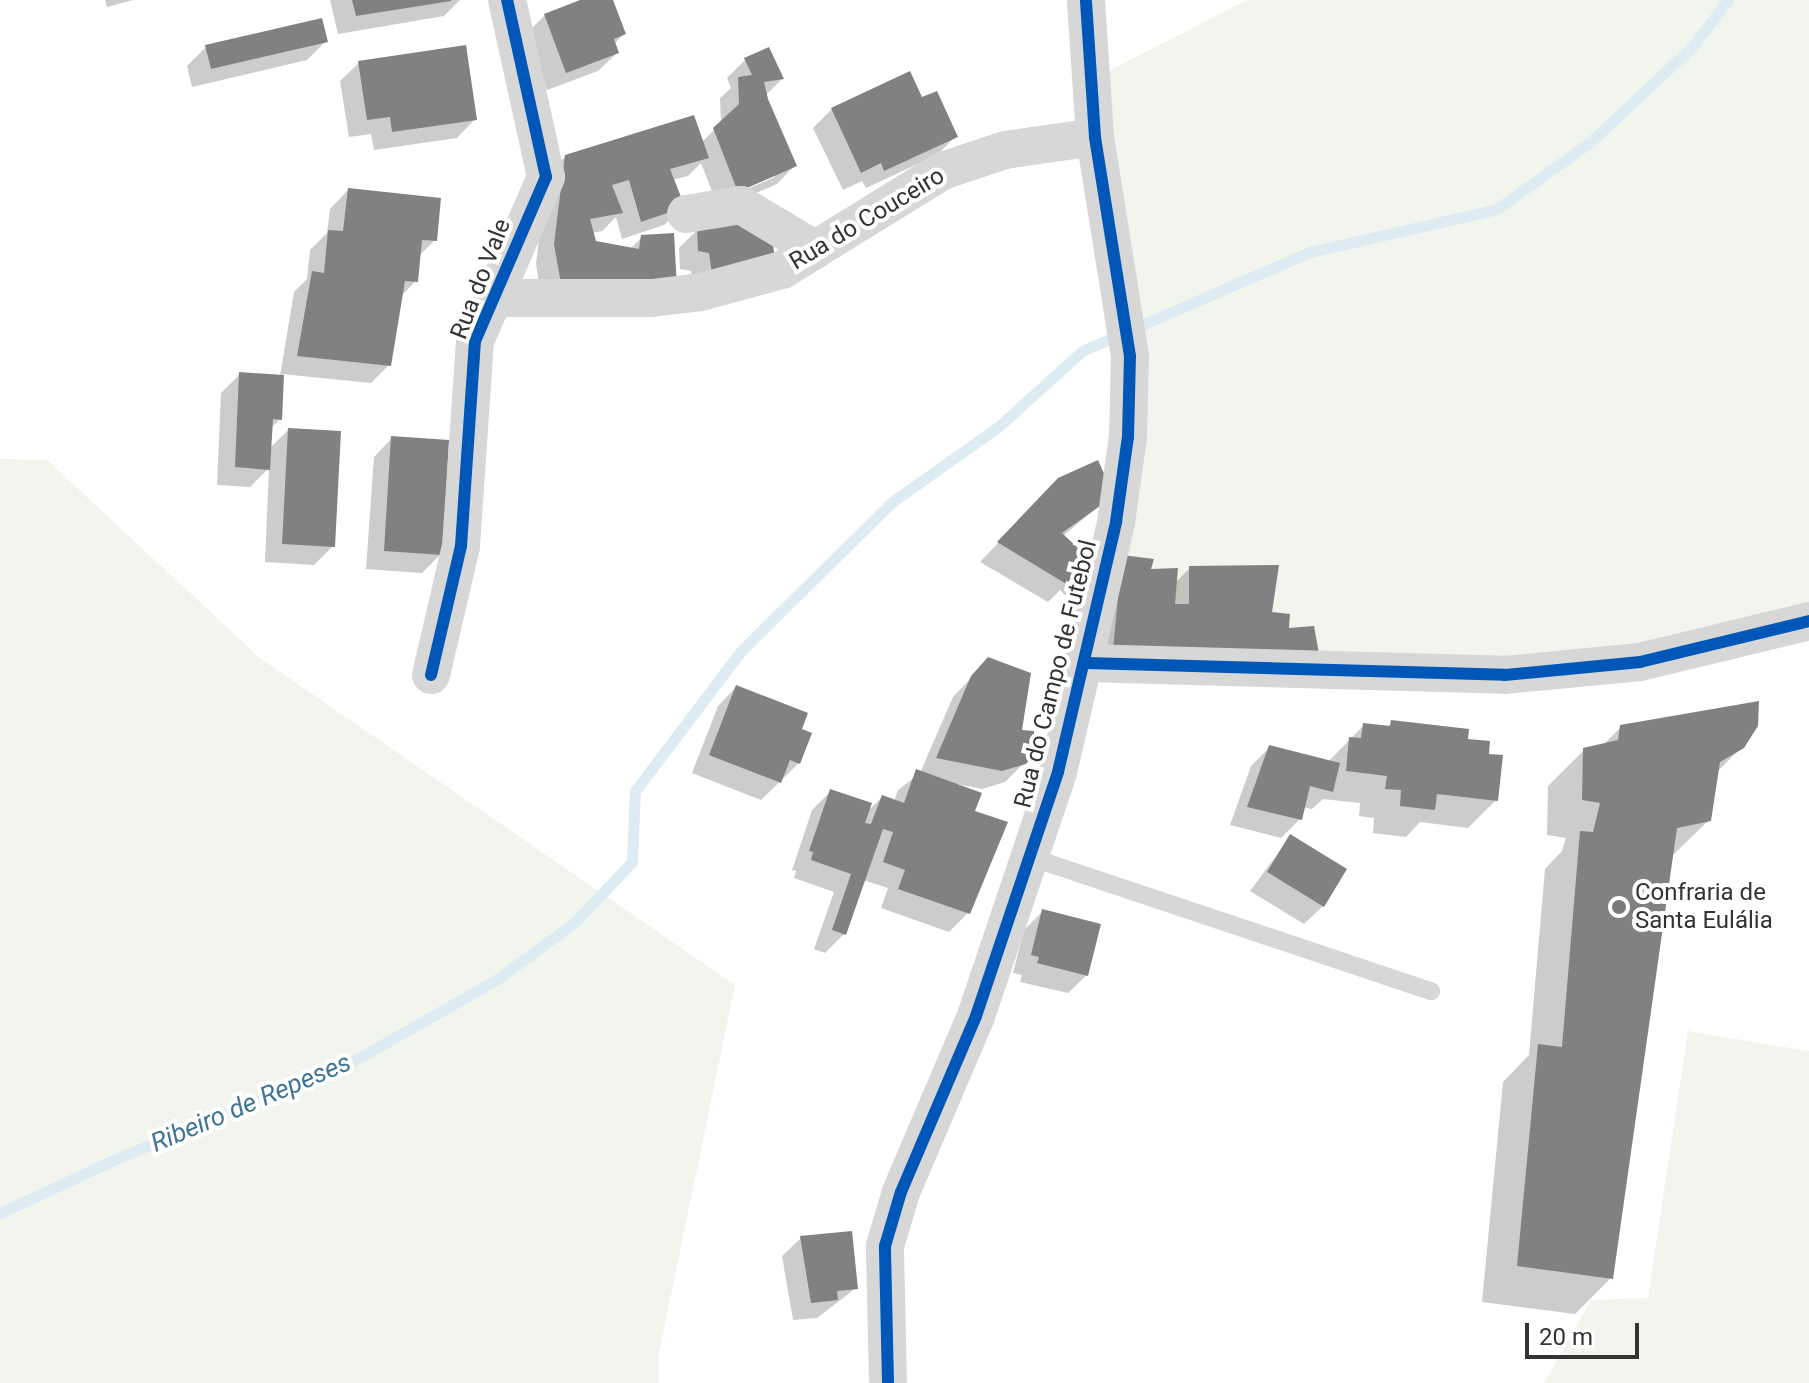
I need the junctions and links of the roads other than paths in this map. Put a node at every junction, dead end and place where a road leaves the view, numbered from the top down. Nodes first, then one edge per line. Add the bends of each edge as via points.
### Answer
1 (507, 0) edge
2 (1086, 0) edge
3 (1095, 137) junction
4 (686, 214) dead end
5 (816, 250) junction
6 (494, 298) junction
7 (1809, 621) edge
8 (1086, 663) junction
9 (431, 675) dead end
10 (1030, 857) junction
11 (1431, 991) dead end
12 (888, 1383) edge

1 - 6 street, Rua do Vale via 546,177
2 - 3 street, Rua do Campo de Futebol
3 - 5 street, Rua do Couceiro via 1005,150 942,171
3 - 8 street, Rua do Campo de Futebol via 1118,255 1130,369 1128,437 1116,522
4 - 5 street via 741,205
5 - 6 street, Rua do Couceiro via 782,270 689,294
6 - 9 street, Rua do Vale via 475,341 461,546
7 - 8 street via 1640,662 1505,675
8 - 10 street, Rua do Campo de Futebol
10 - 11 lane
10 - 12 street, Rua do Campo de Futebol via 976,1016 901,1192 885,1246

